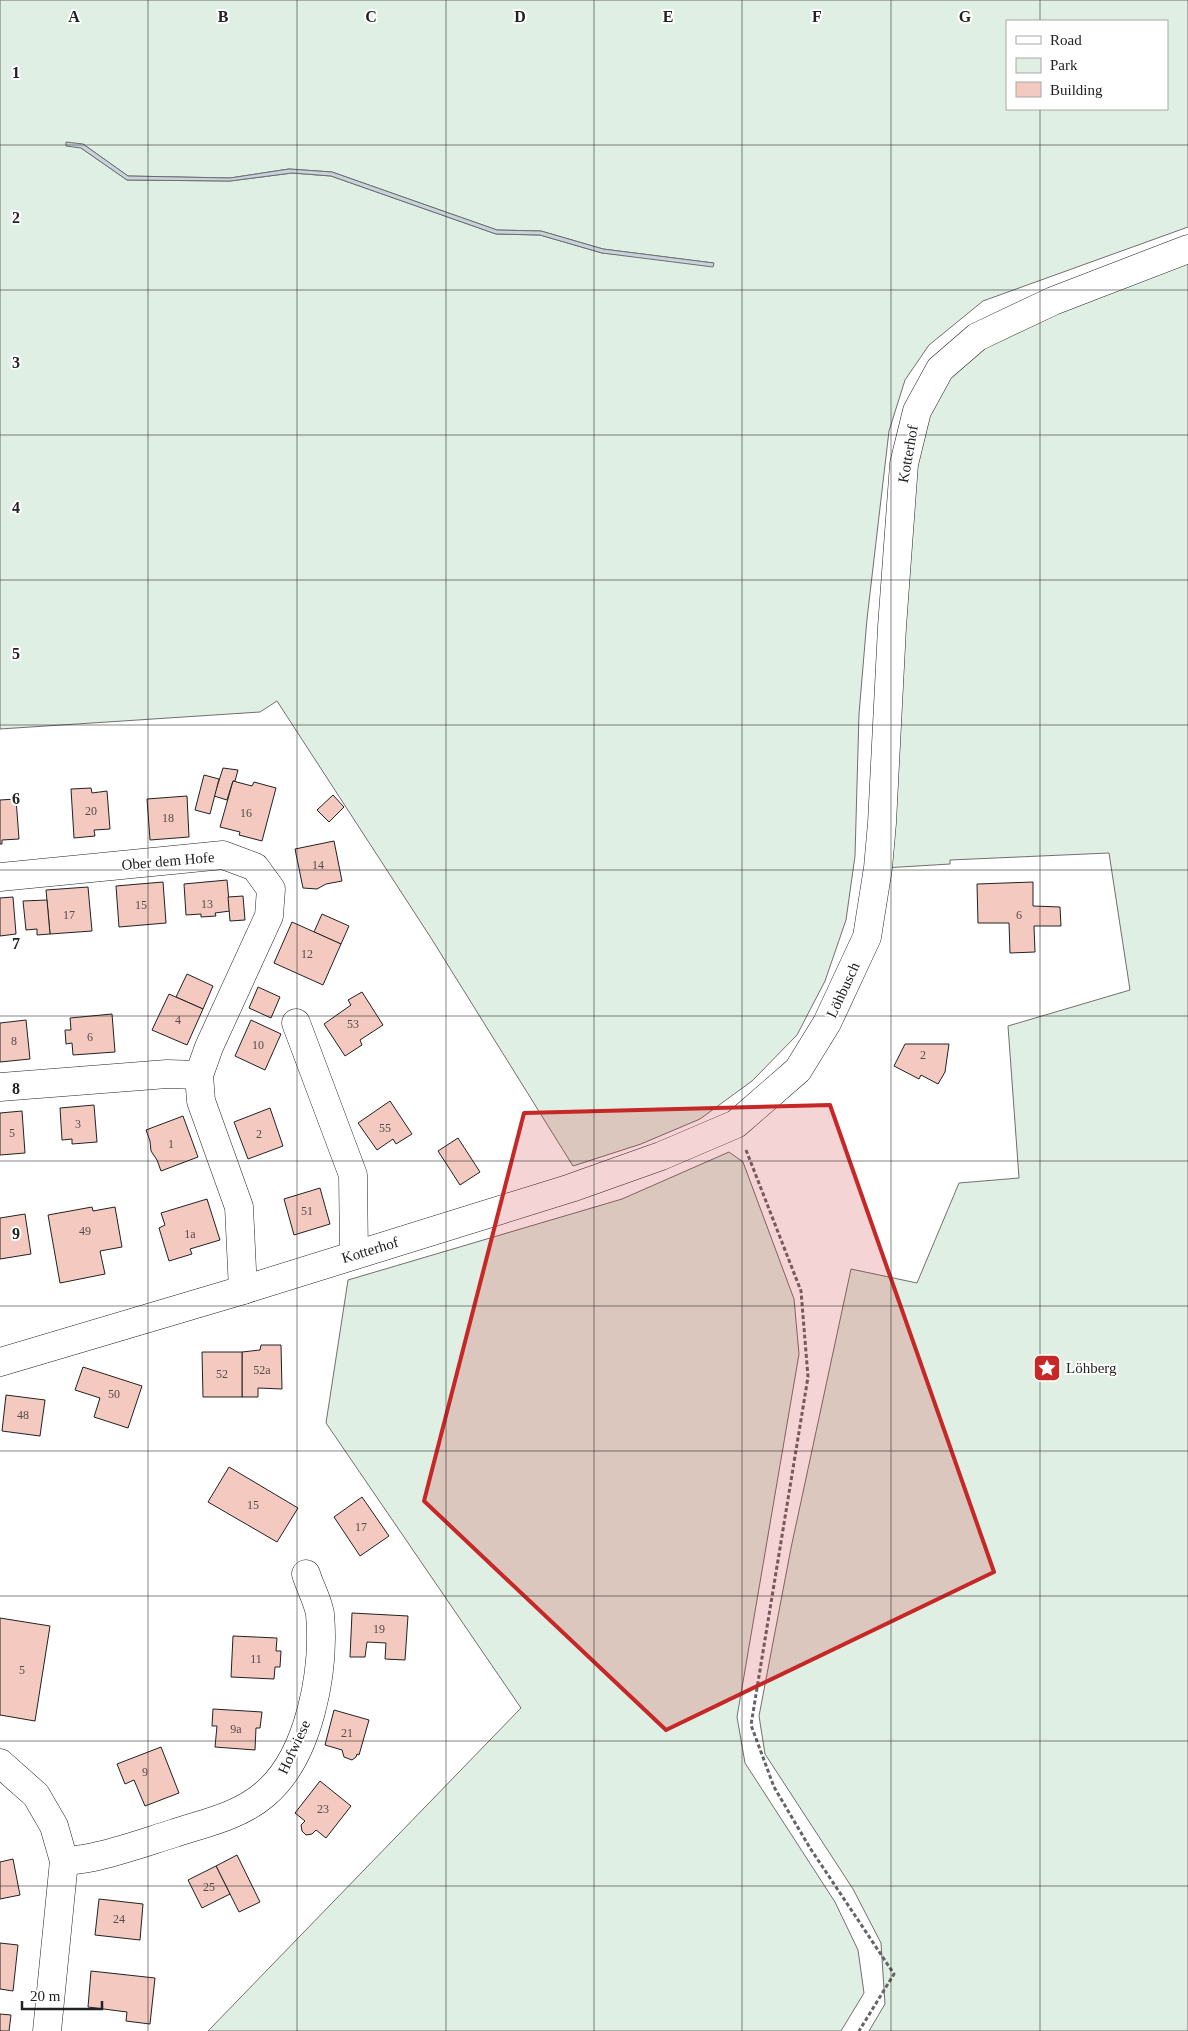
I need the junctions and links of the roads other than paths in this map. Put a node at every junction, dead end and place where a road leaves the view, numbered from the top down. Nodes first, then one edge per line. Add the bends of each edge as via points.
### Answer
1 (1188, 249) edge
2 (882, 823) joint
3 (0, 876) edge
4 (296, 1023) dead end
5 (199, 1075) junction
6 (0, 1087) edge
7 (736, 1124) joint
8 (354, 1256) junction
9 (243, 1290) junction
10 (0, 1362) edge
11 (306, 1574) dead end
12 (0, 1763) edge
13 (64, 1862) junction
14 (48, 2031) edge

1 - 2 street, Kotterhof via 1053,301 977,336 940,369 917,410 904,464
2 - 7 street, Löhbusch via 867,937 827,1023 798,1070
3 - 5 street, Ober dem Hofe via 223,855 255,867 271,889 269,916
4 - 8 street via 353,1175
5 - 6 street via 167,1074
5 - 9 street, Ober dem Hofe via 201,1101 239,1207
7 - 8 street, Kotterhof via 580,1185
8 - 9 street, Kotterhof
9 - 10 street, Kotterhof
11 - 13 street, Hofwiese via 320,1612 320,1659 311,1711 298,1747 283,1775 246,1808 221,1818 98,1856
12 - 13 street via 36,1795 54,1826
13 - 14 street

